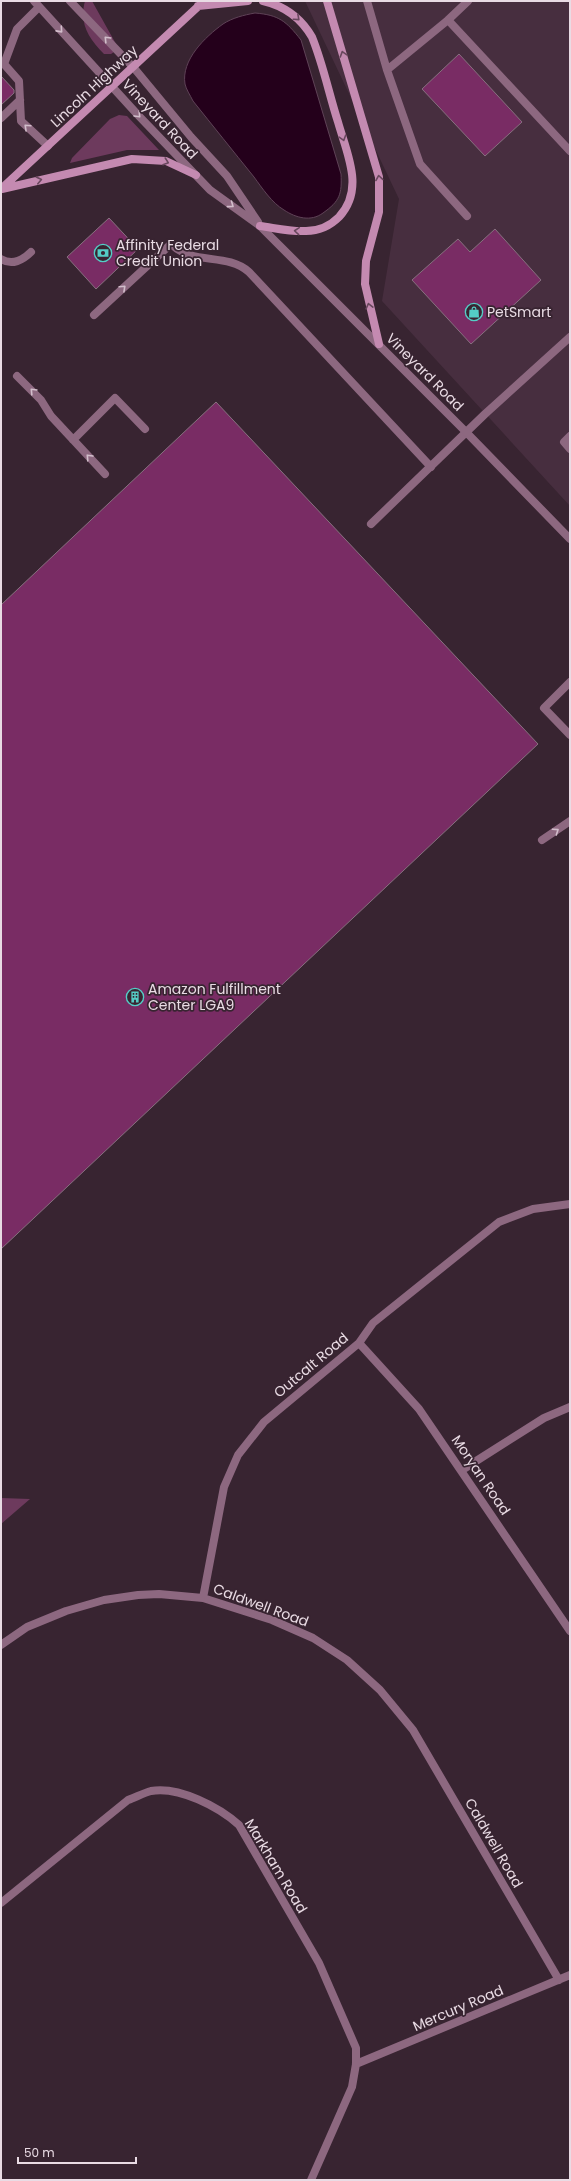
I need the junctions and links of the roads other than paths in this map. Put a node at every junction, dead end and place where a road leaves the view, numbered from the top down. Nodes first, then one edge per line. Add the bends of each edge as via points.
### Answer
1 (70, 1) edge
2 (248, 1) edge
3 (263, 1) edge
4 (327, 1) edge
5 (367, 1) edge
6 (468, 1) edge
7 (37, 4) edge
8 (201, 4) edge
9 (448, 20) junction
10 (3, 64) edge
11 (134, 68) junction
12 (387, 70) junction
13 (112, 86) junction
14 (20, 100) junction
15 (1, 118) edge
16 (48, 146) junction
17 (570, 151) edge
18 (196, 175) junction
19 (1, 189) edge
20 (468, 216) dead end
21 (260, 226) junction
22 (31, 252) dead end
23 (1, 259) edge
24 (94, 315) dead end
25 (570, 337) edge
26 (378, 344) junction
27 (17, 376) dead end
28 (145, 429) dead end
29 (466, 432) junction
30 (570, 436) edge
31 (73, 440) junction
32 (570, 449) edge
33 (431, 467) junction
34 (104, 474) dead end
35 (371, 524) dead end
36 (570, 539) edge
37 (570, 682) edge
38 (570, 735) edge
39 (570, 821) edge
40 (542, 840) dead end
41 (570, 1204) edge
42 (359, 1343) junction
43 (570, 1407) edge
44 (462, 1470) junction
45 (203, 1598) junction
46 (570, 1631) edge
47 (1, 1646) edge
48 (1, 1903) edge
49 (570, 1975) edge
50 (559, 1980) junction
51 (356, 2064) junction
52 (311, 2180) edge

11 -> 1 street, Vineyard Road
2 - 8 main road
3 -> 21 main road via 278,5 292,13 312,37 354,184 346,208 336,220 322,228 298,231
26 -> 4 main road via 365,284 366,261 379,212 379,177
5 - 12 street
6 - 9 street
7 - 10 street via 17,29
7 -> 13 street, Vineyard Road
8 - 11 main road, Lincoln Highway
9 - 12 street
9 - 17 street
10 - 14 street via 19,81
11 - 13 main road, Lincoln Highway
11 - 21 street, Vineyard Road via 227,176
12 - 20 street via 420,164
13 - 16 main road, Lincoln Highway
13 -> 18 street, Vineyard Road
14 - 15 street
16 -> 14 street via 21,121
16 - 19 main road, Lincoln Highway
19 -> 18 main road via 132,159 166,162
18 -> 21 street, Vineyard Road via 210,190
21 - 26 street, Vineyard Road
22 - 23 street via 13,262
24 -> 33 street via 171,244 191,256 227,260 244,268
25 - 29 street
26 - 29 street, Vineyard Road
31 -> 27 street via 41,400
28 - 31 street via 115,398
29 - 33 street
29 - 36 street, Vineyard Road
30 - 32 street via 564,442
34 -> 31 street
33 - 35 street
37 - 38 street via 544,708
40 -> 39 street
41 - 42 street, Outcalt Road via 533,1209 499,1222 372,1323
42 - 44 street, Moryan Road via 419,1409
42 - 45 street, Outcalt Road via 264,1422 238,1455 224,1487
43 - 44 street via 544,1418
44 - 46 street, Moryan Road
45 - 47 street, Caldwell Road via 159,1594 104,1600 66,1611 27,1627
45 - 50 street, Caldwell Road via 272,1620 313,1638 347,1660 380,1690 413,1730
48 - 51 street, Markham Road via 128,1800 152,1791 174,1791 224,1812 242,1831 319,1963 356,2048
49 - 50 street, Mercury Road
50 - 51 street, Mercury Road
51 - 52 street, Markham Road via 352,2087

